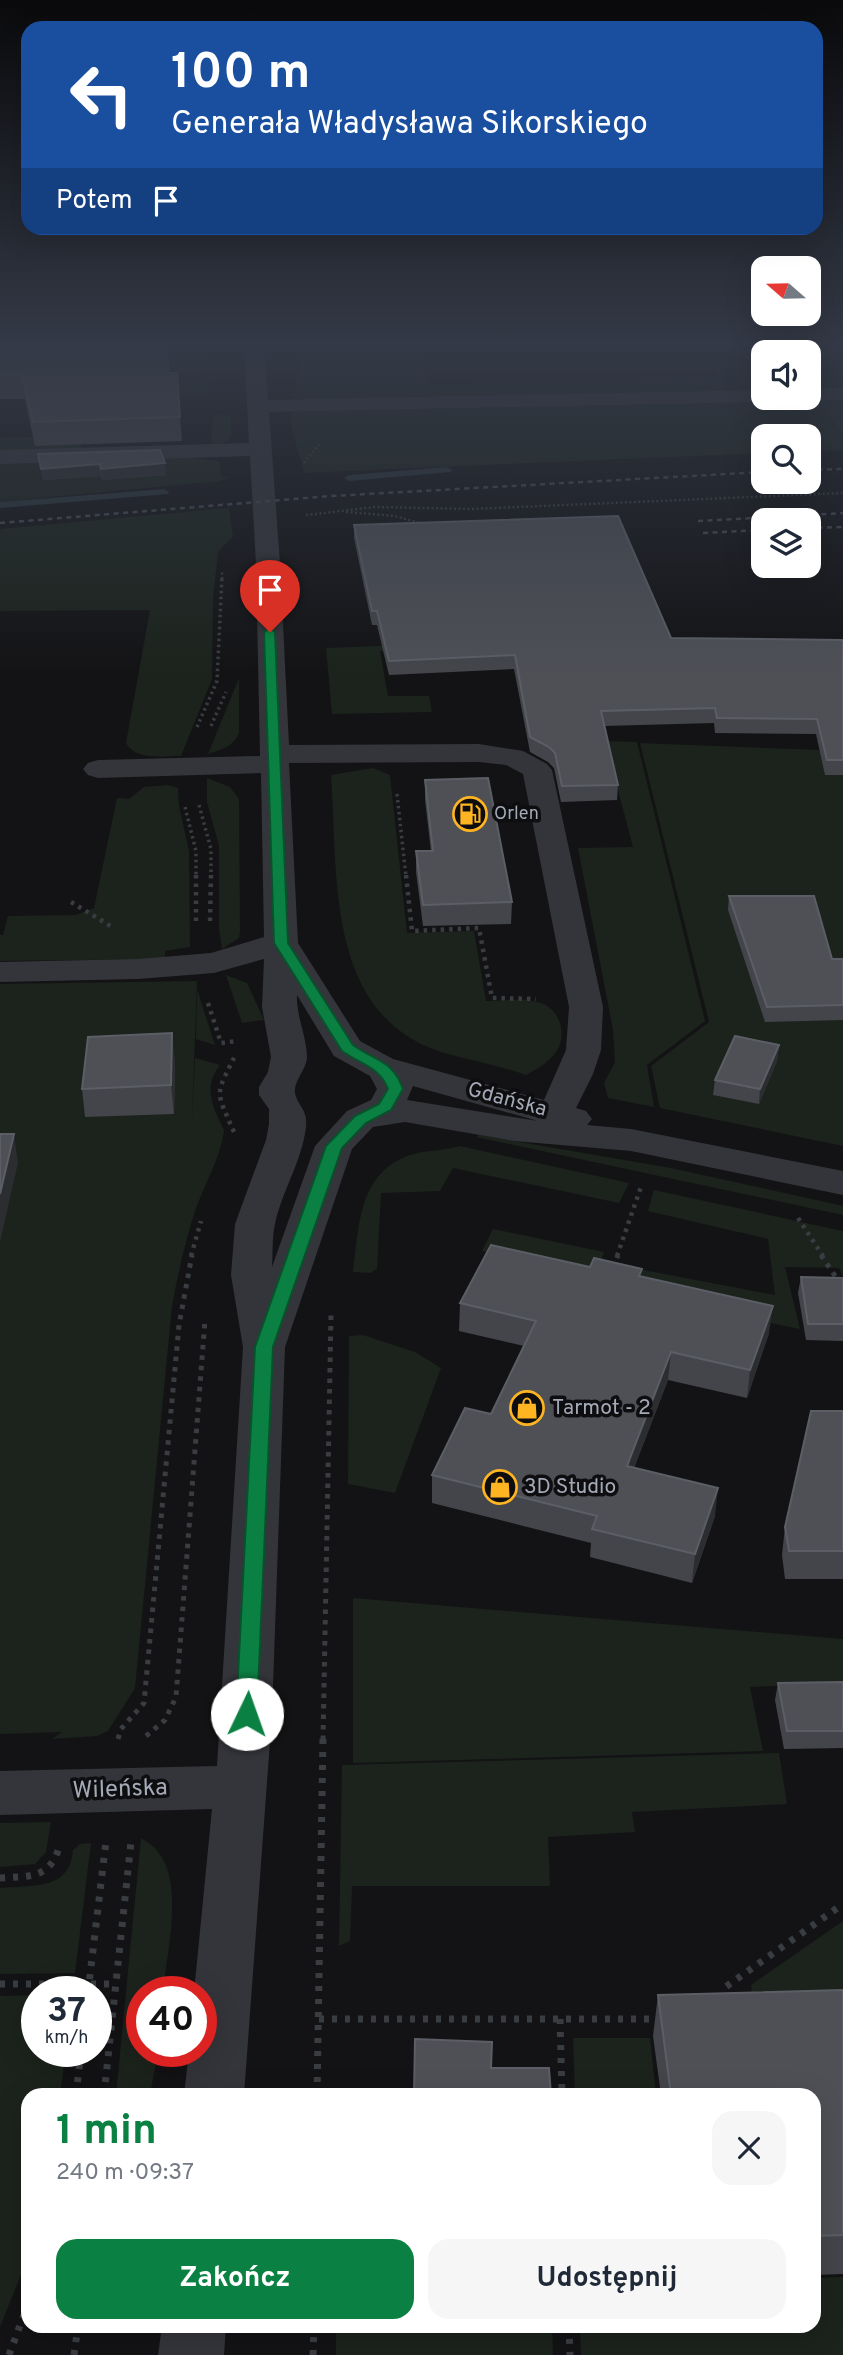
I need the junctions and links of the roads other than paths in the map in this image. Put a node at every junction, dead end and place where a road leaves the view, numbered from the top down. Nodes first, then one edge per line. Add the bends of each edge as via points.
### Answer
1 (100, 454) edge
2 (259, 454) edge
3 (0, 457) edge
4 (273, 759) junction
5 (98, 769) dead end
6 (281, 943) junction
7 (0, 972) edge
8 (371, 1062) junction
9 (286, 1090) junction
10 (555, 1112) junction
11 (368, 1116) junction
12 (631, 1140) junction
13 (843, 1183) edge
14 (264, 1347) junction
15 (240, 1787) junction
16 (0, 1793) edge
17 (215, 2088) edge
18 (193, 2333) edge
19 (191, 2355) edge

1 - 3 street
2 - 4 street via 268,564
4 - 5 street
4 - 6 street
4 - 10 street via 480,753 513,757 537,770 588,1034 583,1058
6 - 7 street via 205,964
6 - 8 street via 347,1048
6 - 9 street via 279,1007 288,1049
8 - 9 street via 328,1056 297,1064
8 - 10 street, Gdańska
8 - 11 street via 390,1074 395,1089 386,1107
9 - 11 street via 302,1117 320,1122
9 - 14 street via 285,1140 256,1224 251,1275
10 - 12 street, Gdańska
11 - 12 street, Gdańska via 405,1111 514,1130
11 - 14 street via 334,1146
12 - 13 street, Gdańska
14 - 15 street
15 - 16 street, Wileńska via 109,1811
15 - 17 street
18 - 19 street

